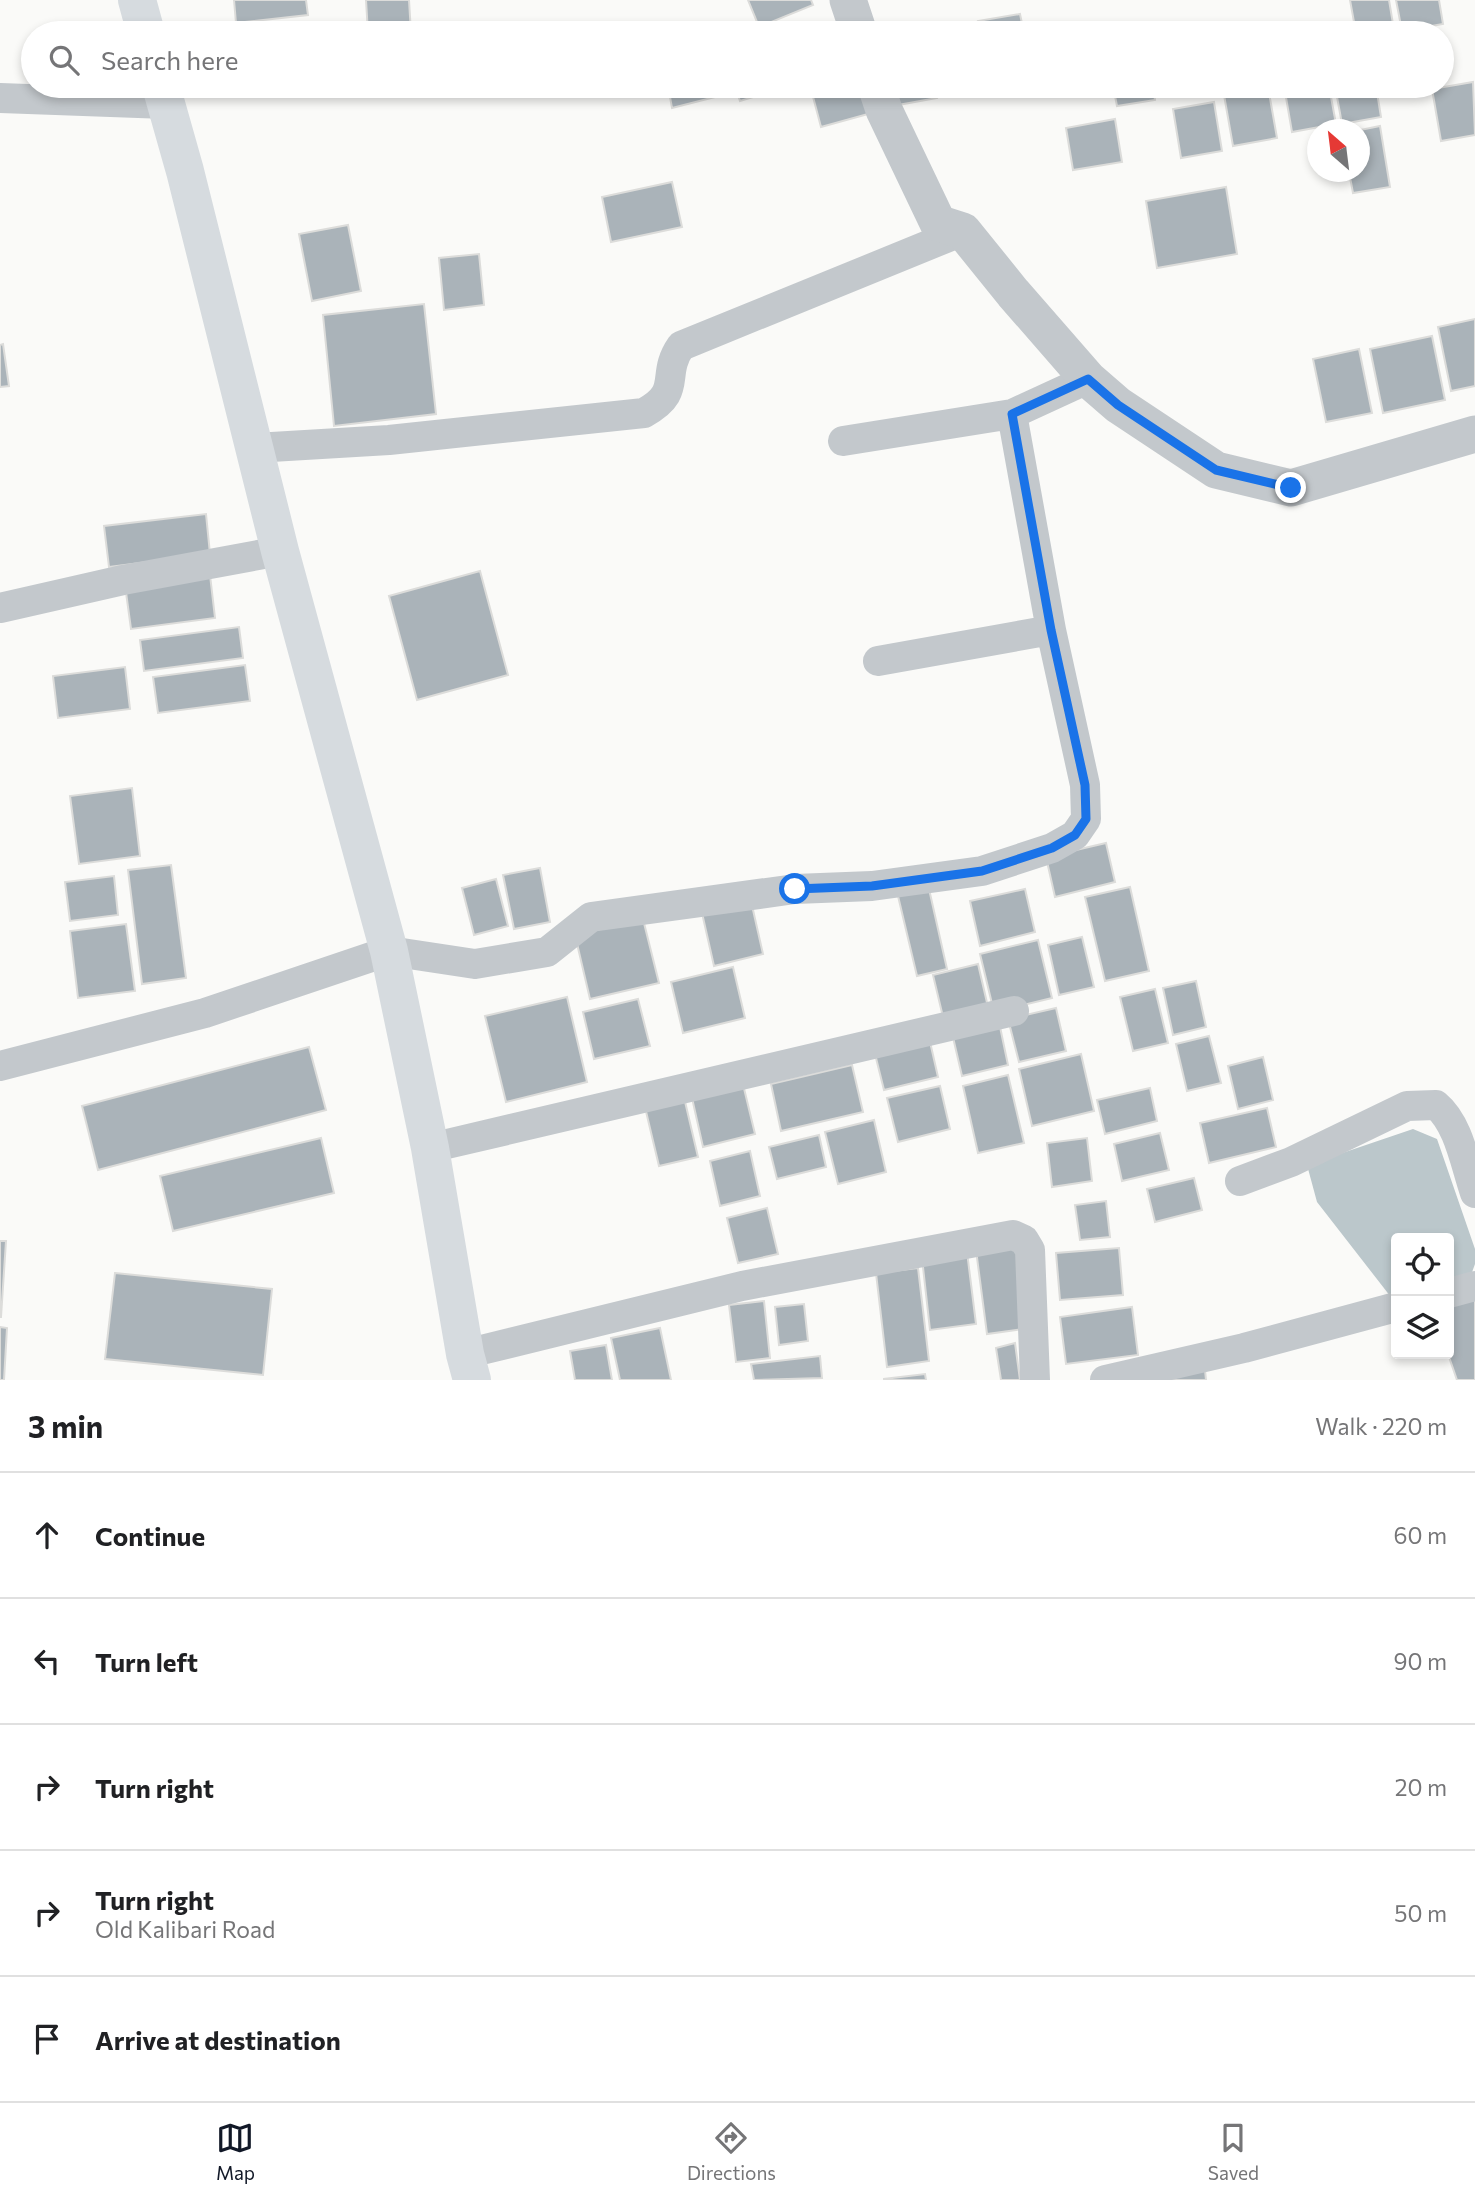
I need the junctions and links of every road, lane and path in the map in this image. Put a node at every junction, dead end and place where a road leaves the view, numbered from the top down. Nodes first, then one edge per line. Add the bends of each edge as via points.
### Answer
1 (137, 0) edge
2 (848, 0) edge
3 (143, 21) edge
4 (855, 21) edge
5 (0, 98) edge
6 (21, 98) edge
7 (164, 98) edge
8 (880, 98) edge
9 (963, 231) junction
10 (1088, 379) junction
11 (1012, 414) junction
12 (1475, 434) edge
13 (843, 441) dead end
14 (254, 448) junction
15 (280, 551) junction
16 (0, 607) edge
17 (1051, 630) junction
18 (878, 660) dead end
19 (389, 951) junction
20 (1014, 1010) dead end
21 (0, 1066) edge
22 (430, 1148) junction
23 (1240, 1181) dead end
24 (1475, 1192) edge
25 (1475, 1286) edge
26 (1454, 1292) edge
27 (1391, 1308) edge
28 (468, 1367) edge
29 (1035, 1380) edge
30 (1105, 1380) edge

1 - 3 highway
2 - 4 street
5 - 6 street
7 - 14 highway
8 - 9 street via 938,223
9 - 10 street
9 - 14 street via 681,346 673,357 667,395 645,413 389,440
10 - 11 street
10 - 12 street via 1118,405 1216,470 1291,488
11 - 13 street
11 - 17 street
14 - 15 highway
15 - 16 street
15 - 19 highway
17 - 18 street
17 - 19 street via 1085,785 1086,819 1075,835 1052,848 982,871 872,886 782,891 591,918 547,952 475,964
19 - 21 street via 205,1013
19 - 22 highway
20 - 22 street
22 - 28 highway
23 - 24 street via 1291,1162 1407,1106 1436,1105 1452,1125
25 - 26 street
27 - 30 street
28 - 29 street via 742,1286 1013,1235 1024,1240 1030,1250

